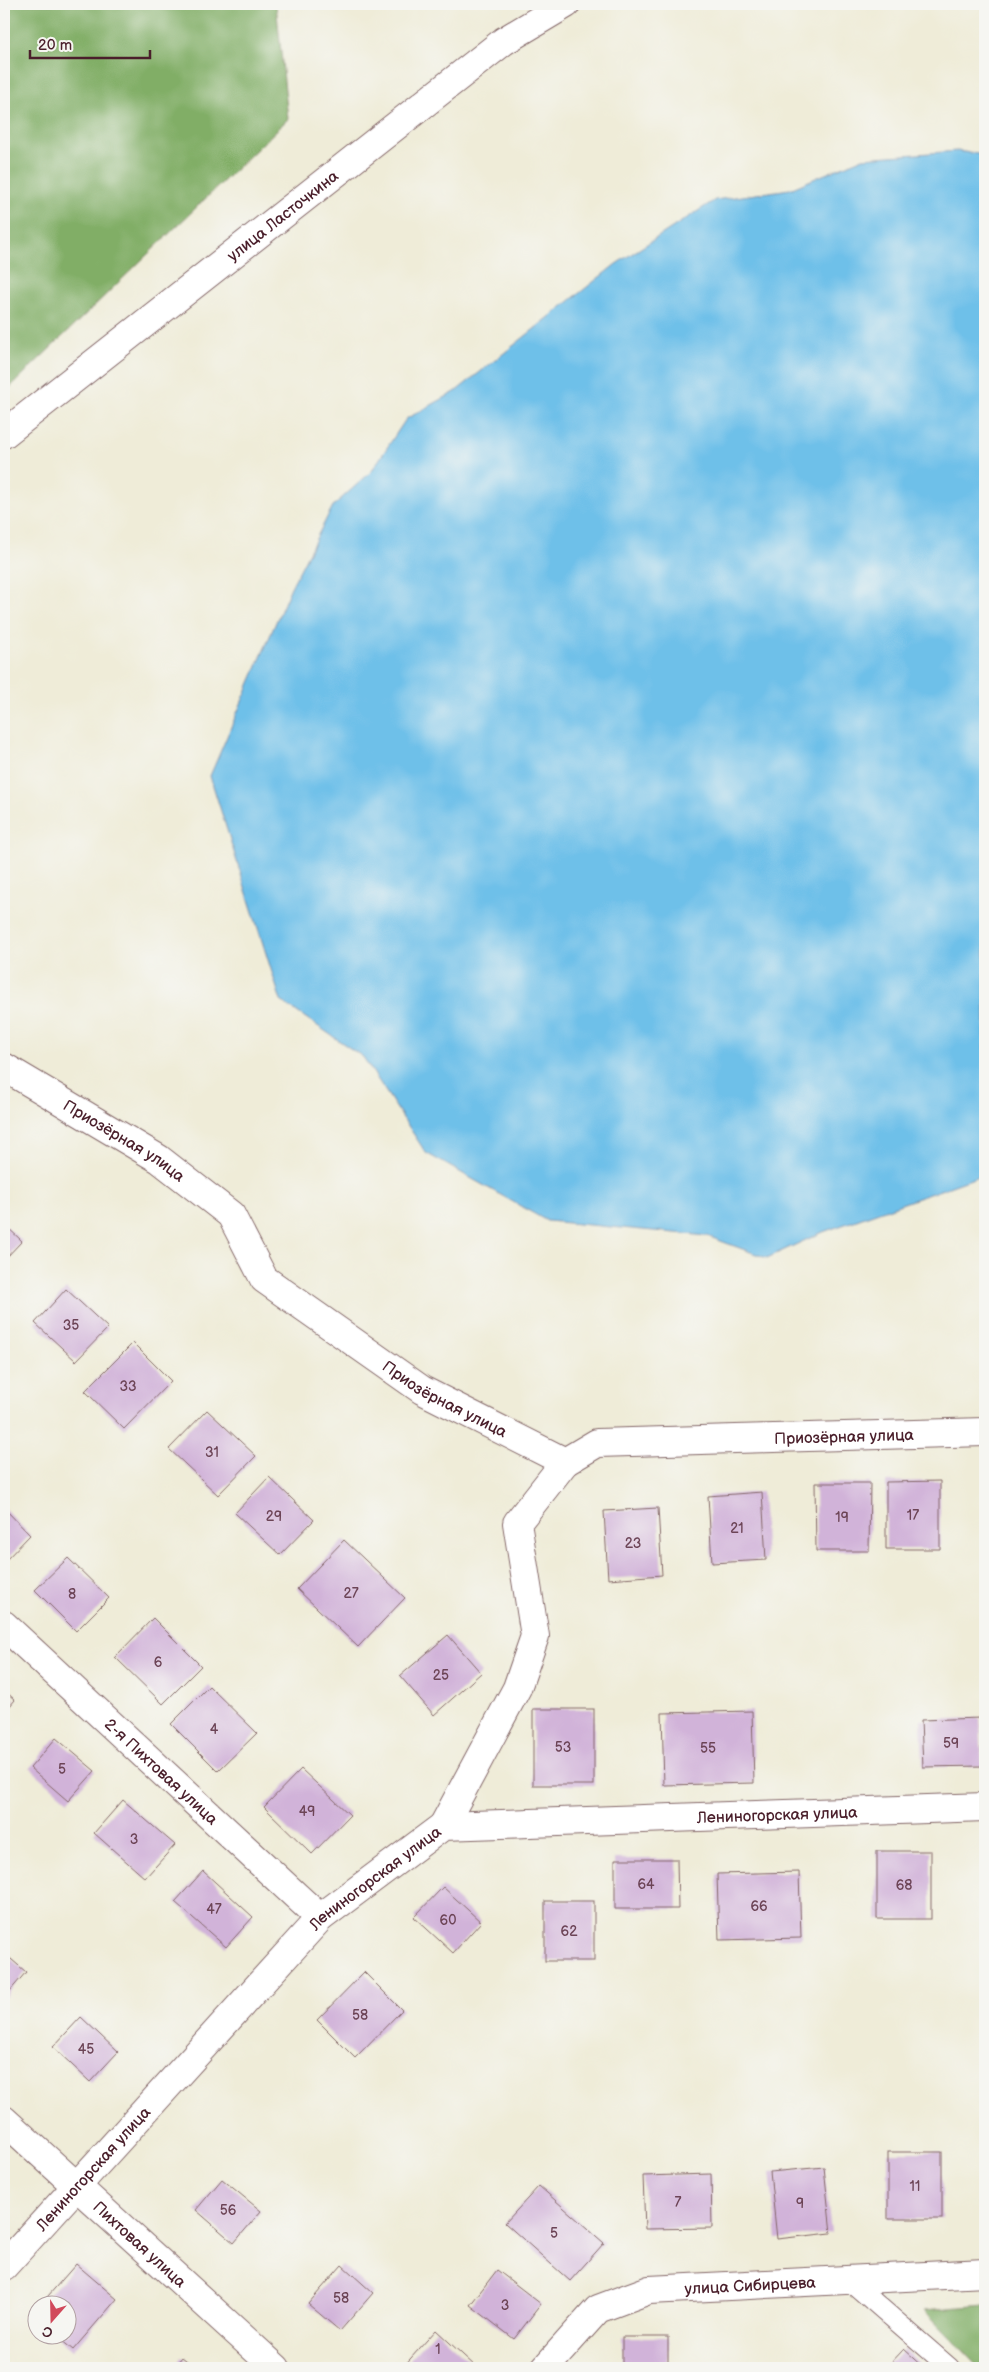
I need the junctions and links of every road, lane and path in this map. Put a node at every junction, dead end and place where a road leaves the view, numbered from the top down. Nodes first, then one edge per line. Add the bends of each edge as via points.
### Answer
1 (566, 4) edge
2 (4, 434) edge
3 (4, 1067) edge
4 (985, 1432) edge
5 (565, 1462) junction
6 (4, 1625) edge
7 (985, 1807) edge
8 (443, 1826) junction
9 (320, 1918) junction
10 (4, 2120) edge
11 (76, 2187) junction
12 (4, 2266) edge
13 (985, 2273) edge
14 (850, 2281) junction
15 (276, 2368) edge
16 (544, 2368) edge
17 (950, 2368) edge

1 - 2 street, улица Ласточкина via 504,41
3 - 5 street, Приозёрная улица via 159,1159 231,1215 264,1279 422,1390
4 - 5 street, Приозёрная улица via 597,1444
5 - 8 street via 517,1523 535,1636 518,1688
6 - 9 street, 2-я Пихтовая улица
7 - 8 street, Лениногорская улица
8 - 9 street, Лениногорская улица
9 - 11 street, Лениногорская улица
10 - 11 street, Пихтовая улица
11 - 12 street, Лениногорская улица
11 - 15 street, Пихтовая улица
13 - 14 street, улица Сибирцева
14 - 16 street, улица Сибирцева via 649,2290 598,2309
14 - 17 lane

